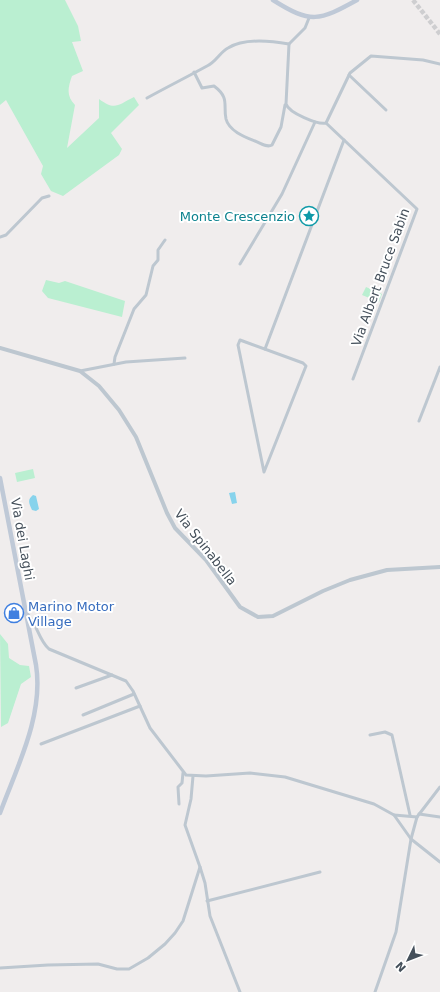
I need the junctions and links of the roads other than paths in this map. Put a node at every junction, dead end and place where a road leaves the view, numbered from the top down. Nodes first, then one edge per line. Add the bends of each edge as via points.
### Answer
1 (273, 0) edge
2 (357, 0) edge
3 (309, 18) junction
4 (289, 44) junction
5 (440, 64) edge
6 (194, 72) junction
7 (349, 75) junction
8 (147, 98) dead end
9 (286, 103) junction
10 (386, 110) dead end
11 (315, 122) junction
12 (326, 124) junction
13 (344, 140) junction
14 (49, 196) dead end
15 (0, 237) edge
16 (165, 240) dead end
17 (240, 264) dead end
18 (0, 348) edge
19 (265, 349) junction
20 (185, 358) dead end
21 (114, 364) junction
22 (440, 366) edge
23 (80, 370) junction
24 (353, 379) dead end
25 (420, 420) dead end
26 (0, 478) edge
27 (440, 567) edge
28 (24, 611) junction
29 (112, 675) junction
30 (76, 688) dead end
31 (134, 694) junction
32 (140, 706) junction
33 (83, 714) dead end
34 (370, 734) dead end
35 (41, 744) dead end
36 (183, 773) junction
37 (193, 776) junction
38 (440, 787) edge
39 (179, 804) dead end
40 (0, 813) edge
41 (394, 815) junction
42 (410, 815) junction
43 (418, 816) junction
44 (440, 817) edge
45 (411, 839) junction
46 (440, 862) edge
47 (200, 867) junction
48 (320, 872) dead end
49 (208, 900) junction
50 (0, 968) edge
51 (240, 992) edge
52 (375, 992) edge

1 - 3 main road via 296,14
2 - 3 main road via 328,14
3 - 4 street via 305,28
4 - 6 street via 263,41 233,46 224,50 213,63
4 - 9 street
5 - 7 street via 423,60 371,56
6 - 8 street
6 - 9 street via 202,88 214,86 224,98 226,120 234,130 266,146 273,144 279,132
7 - 10 street
7 - 12 street
9 - 11 street via 290,110
11 - 12 street
11 - 17 street via 282,194
12 - 13 street, Via Albert Bruce Sabin
13 - 19 street
13 - 24 street, Via Albert Bruce Sabin via 417,209
14 - 15 street via 42,198 6,235
16 - 21 street via 158,250 158,260 153,266 146,295 134,309
18 - 23 street, Via Spinabella
19 - 19 street via 242,340 238,342 264,472 306,367 303,363
20 - 21 street
21 - 23 street
22 - 25 street
23 - 27 street, Via Spinabella via 105,391 131,429 173,524 208,562 237,603 248,613 262,617 273,616 337,584 381,571
26 - 28 main road, Via dei Laghi
28 - 29 street via 48,648
28 - 40 main road, Via dei Laghi via 37,672 38,699
29 - 30 street
29 - 31 street via 126,681
31 - 32 street
31 - 33 street
32 - 35 street
32 - 36 street via 150,728
34 - 42 street via 385,732 392,735
36 - 37 street
36 - 39 street via 182,783 178,786
37 - 41 street via 245,773 285,777 374,804
37 - 47 street via 185,825
38 - 43 street
41 - 42 street
41 - 45 street
42 - 43 street
43 - 44 street
43 - 45 street
45 - 46 street
45 - 52 street via 396,932
47 - 49 street
47 - 50 street via 178,929 159,950 134,967 119,969 98,964
48 - 49 street
49 - 51 street via 213,923

